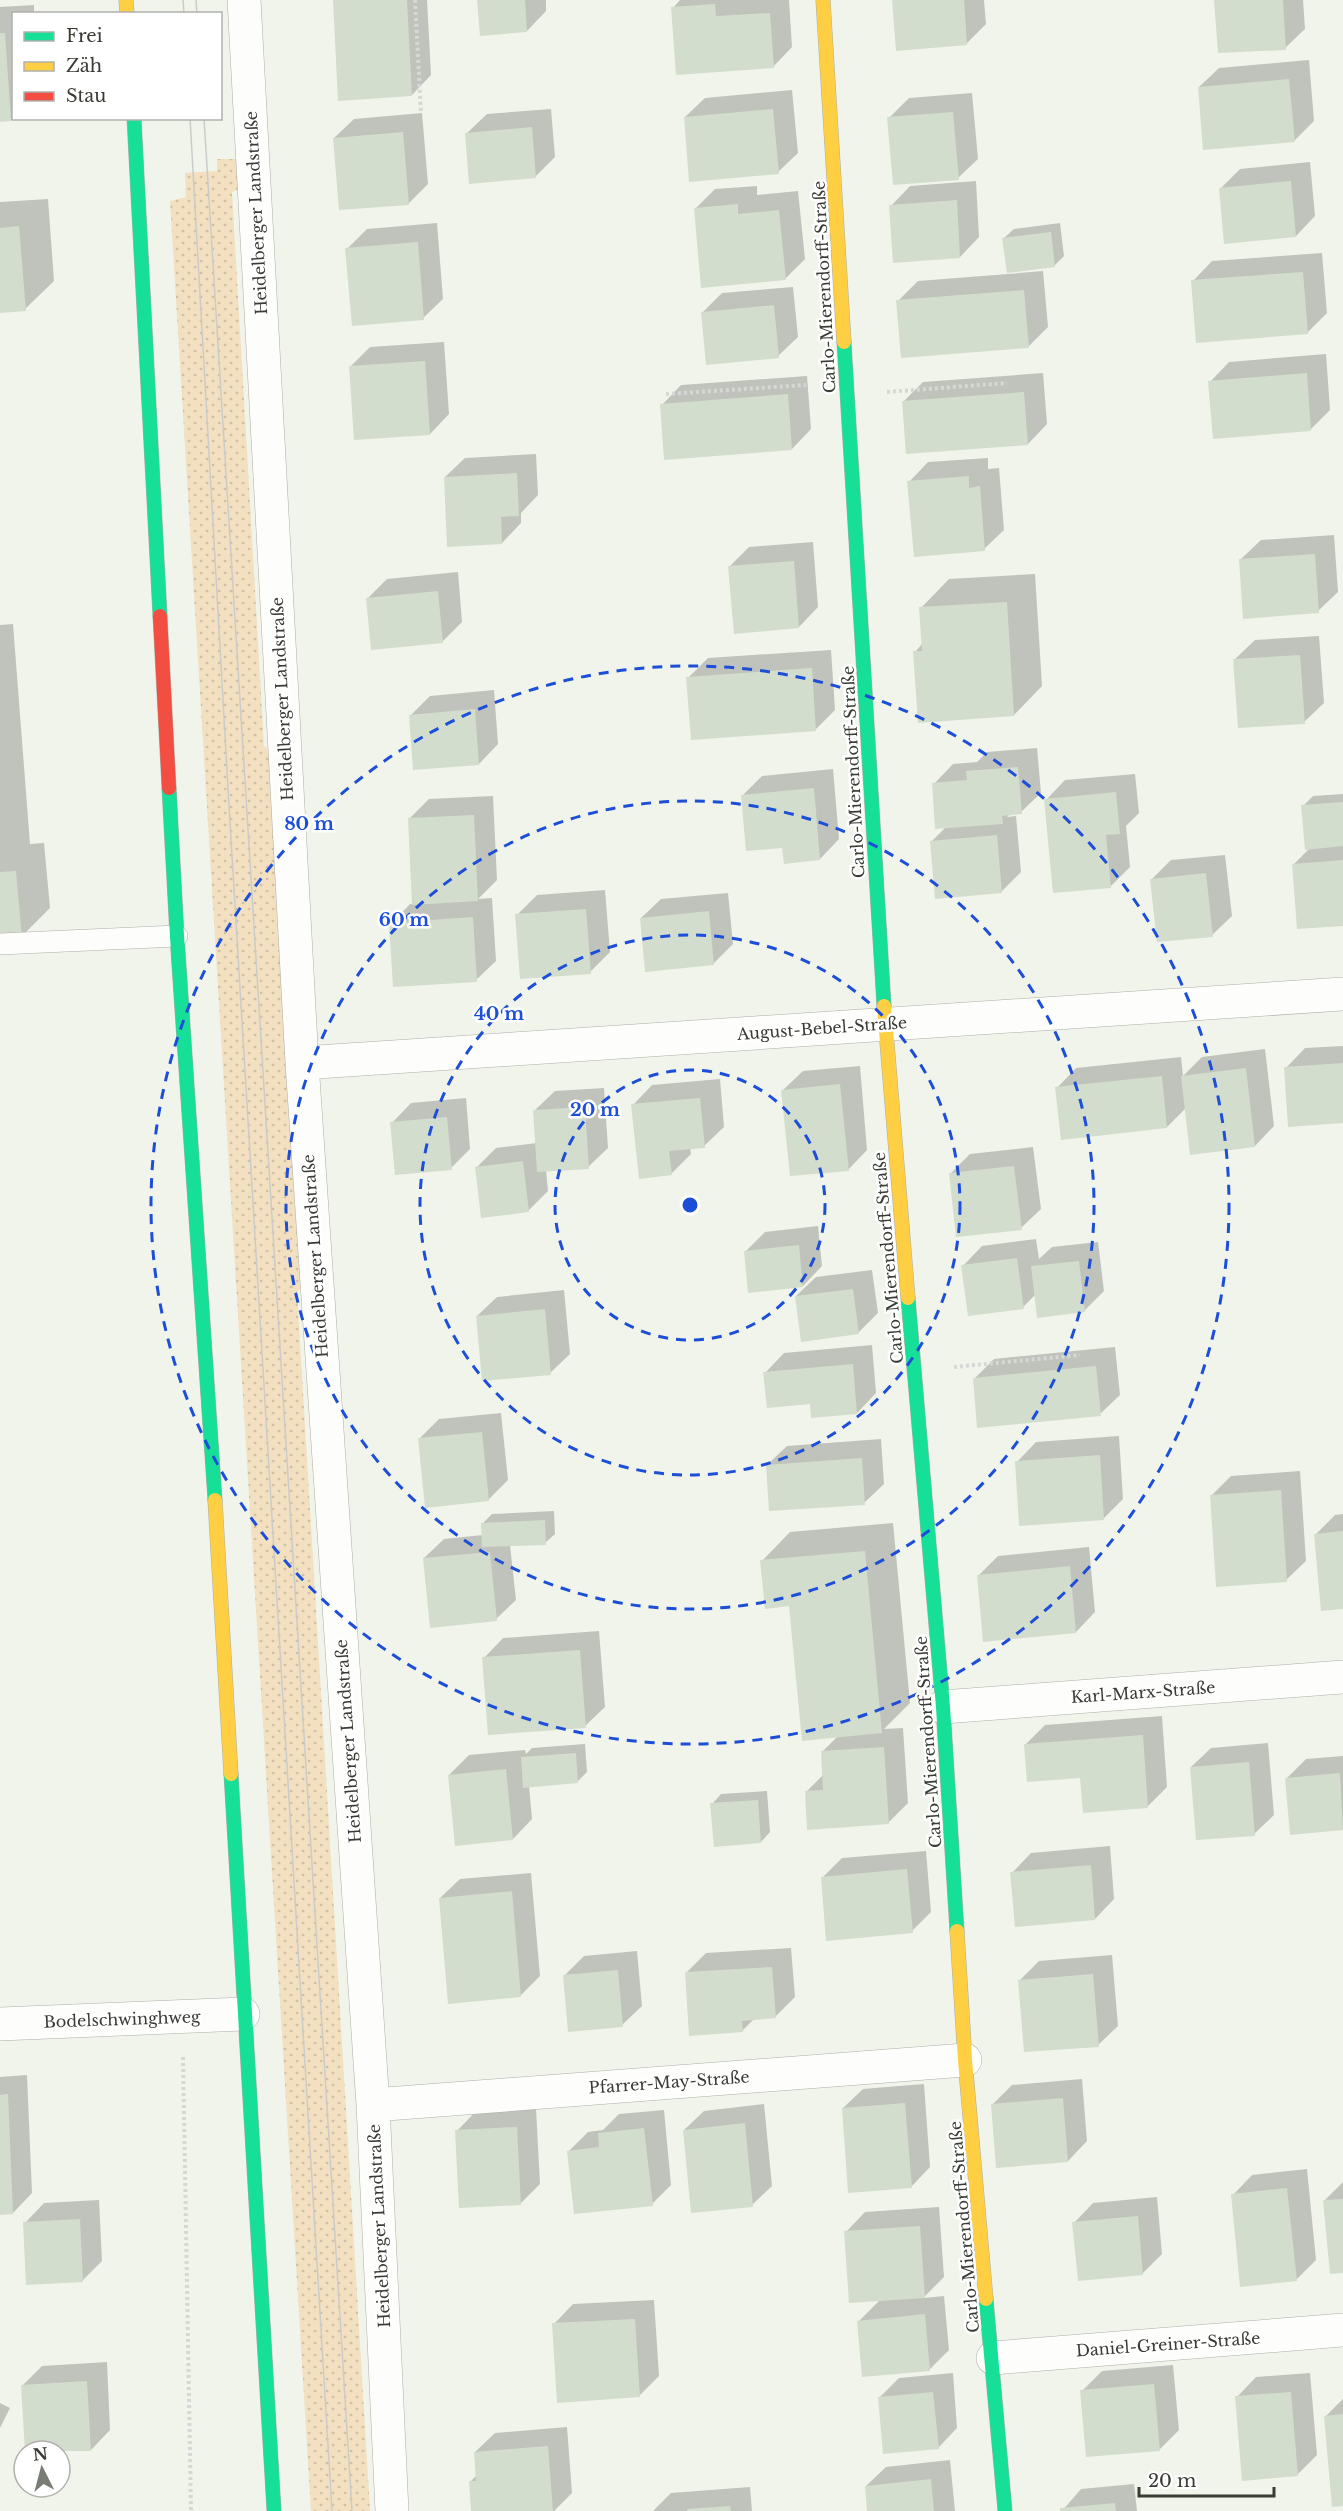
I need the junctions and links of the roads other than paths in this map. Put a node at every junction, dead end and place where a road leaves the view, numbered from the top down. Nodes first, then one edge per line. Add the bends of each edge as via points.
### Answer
1 (244, 0) edge
2 (823, 0) edge
3 (134, 120) edge
4 (177, 936) junction
5 (0, 944) edge
6 (1343, 994) edge
7 (885, 1024) junction
8 (302, 1063) junction
9 (1343, 1677) edge
10 (943, 1707) junction
11 (243, 2014) junction
12 (0, 2024) edge
13 (965, 2060) junction
14 (373, 2105) junction
15 (1343, 2330) edge
16 (993, 2358) junction
17 (274, 2511) edge
18 (392, 2511) edge
19 (1005, 2511) edge

1 - 8 street, Heidelberger Landstraße
2 - 7 street, Carlo-Mierendorff-Straße
3 - 4 street
4 - 5 lane
4 - 11 street via 216,1508
6 - 7 street, August-Bebel-Straße
7 - 8 street, August-Bebel-Straße
7 - 10 street, Carlo-Mierendorff-Straße
8 - 14 street, Heidelberger Landstraße
9 - 10 street, Karl-Marx-Straße
10 - 13 street, Carlo-Mierendorff-Straße
11 - 12 street, Bodelschwinghweg
11 - 17 street
13 - 14 street, Pfarrer-May-Straße
13 - 16 street, Carlo-Mierendorff-Straße
14 - 18 street, Heidelberger Landstraße
15 - 16 street, Daniel-Greiner-Straße
16 - 19 street, Carlo-Mierendorff-Straße

